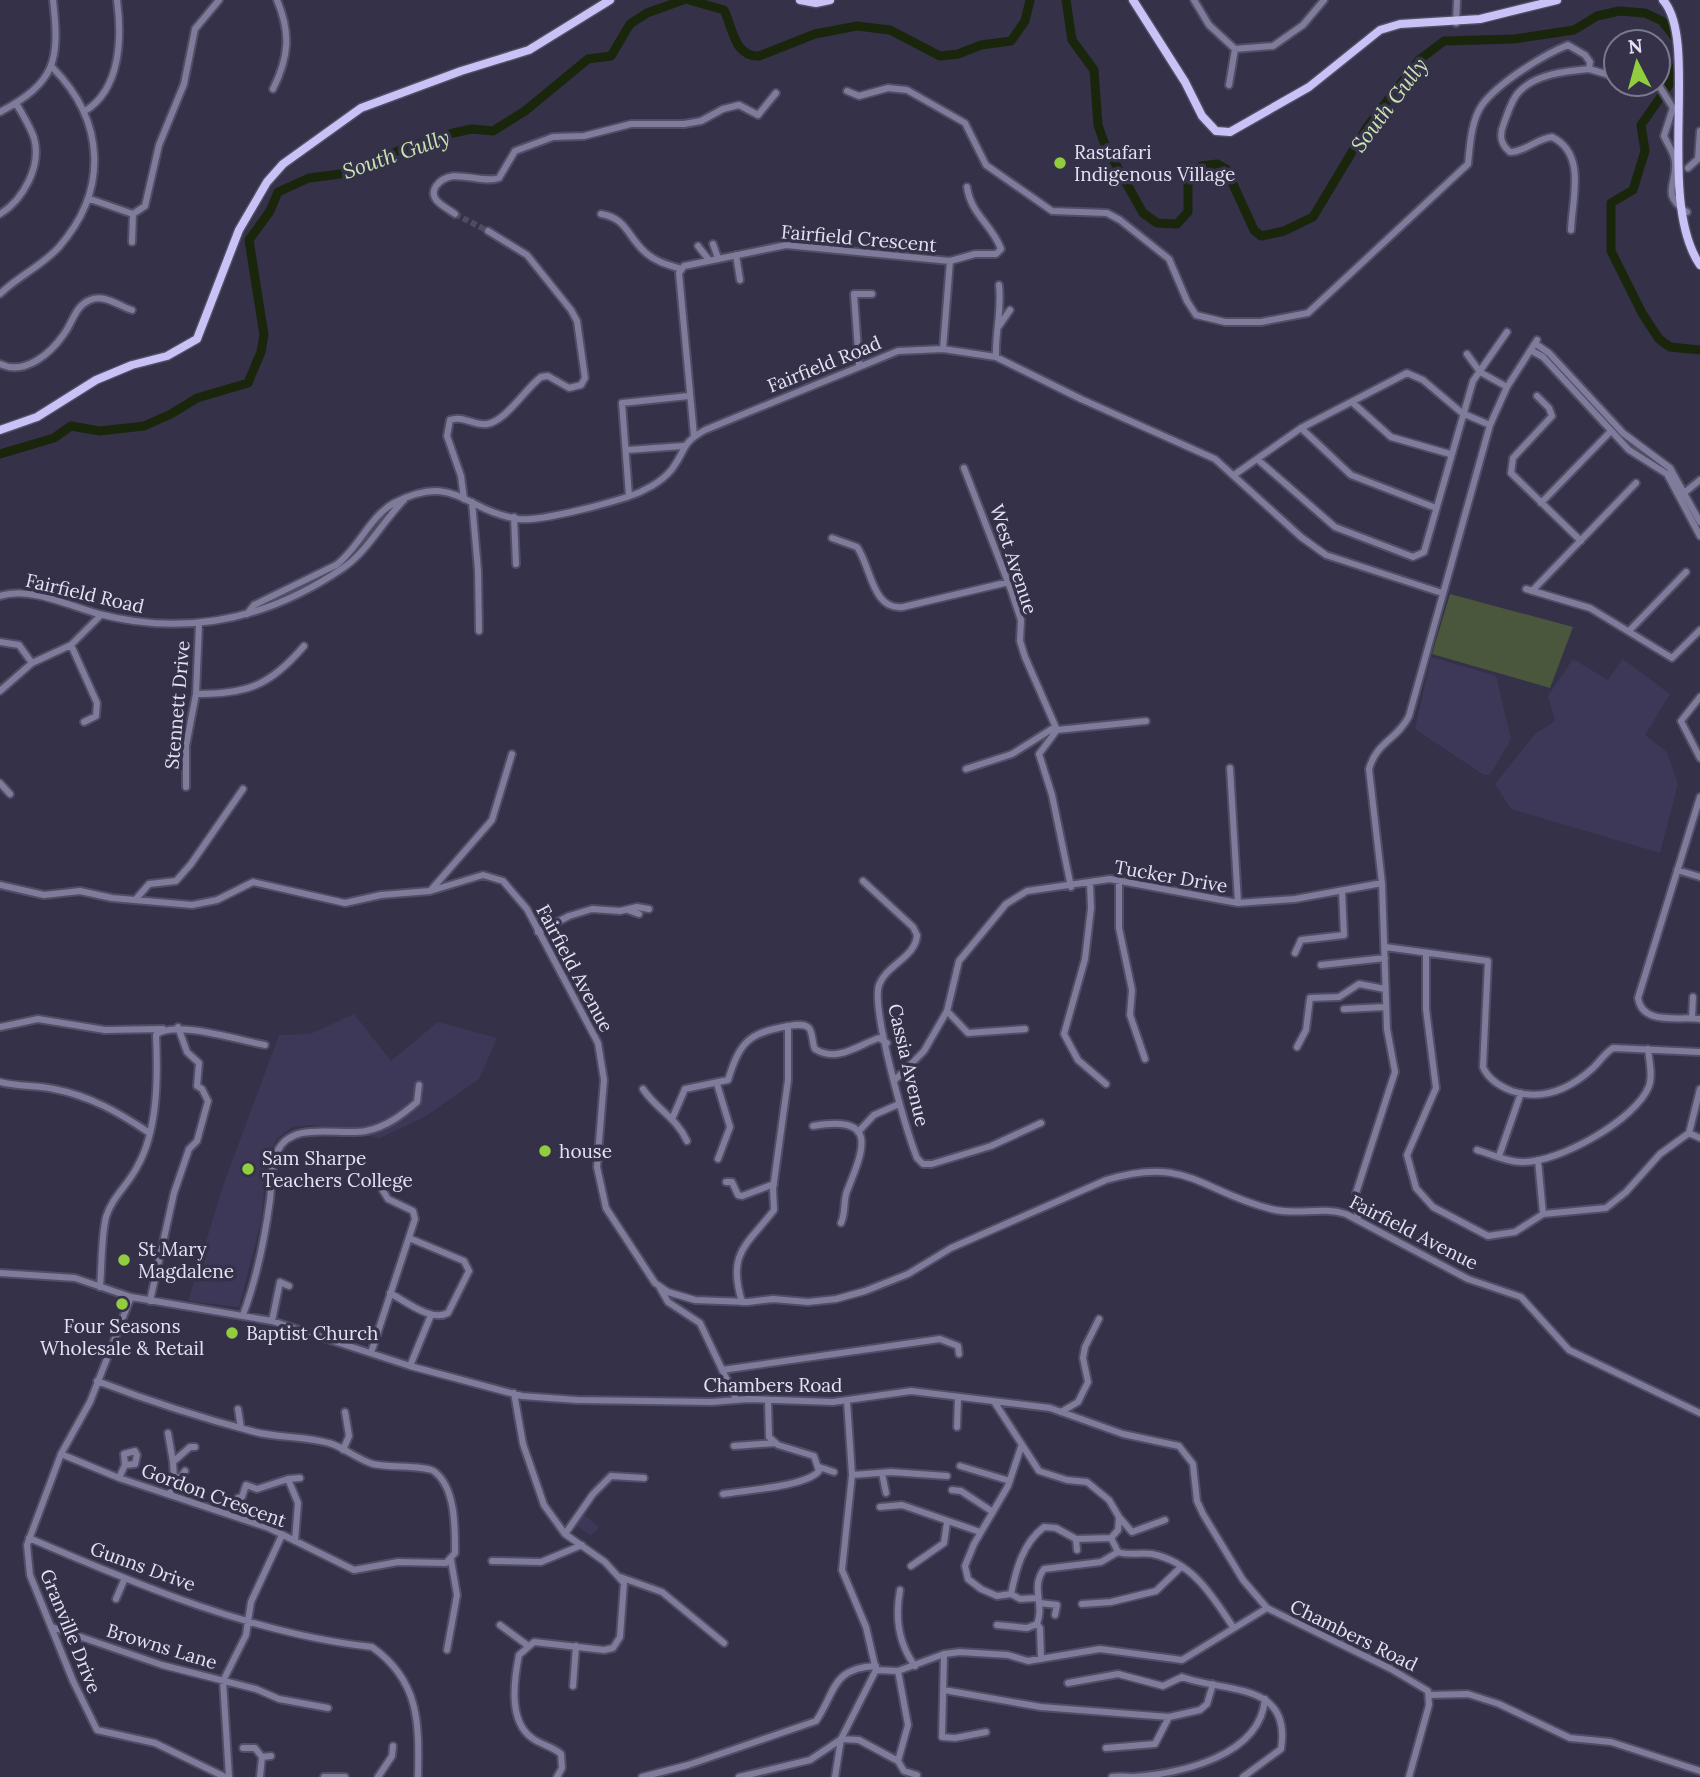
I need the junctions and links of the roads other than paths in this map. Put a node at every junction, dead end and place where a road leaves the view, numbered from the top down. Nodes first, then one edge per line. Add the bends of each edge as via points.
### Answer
1 (53, 0) edge
2 (117, 0) edge
3 (219, 0) edge
4 (277, 0) edge
5 (610, 0) edge
6 (800, 0) edge
7 (830, 0) edge
8 (1133, 0) edge
9 (1194, 0) edge
10 (1324, 0) edge
11 (1457, 0) edge
12 (1557, 0) edge
13 (1663, 0) edge
14 (1456, 23) junction
15 (1685, 25) dead end
16 (1235, 49) junction
17 (53, 68) junction
18 (1589, 69) junction
19 (1602, 73) edge
20 (1229, 85) dead end
21 (273, 89) dead end
22 (847, 91) dead end
23 (776, 93) dead end
24 (1669, 98) edge
25 (16, 103) junction
26 (85, 111) junction
27 (0, 112) edge
28 (1692, 121) dead end
29 (1700, 131) edge
30 (1688, 168) junction
31 (967, 187) dead end
32 (90, 198) junction
33 (1687, 212) junction
34 (133, 214) junction
35 (454, 214) tunnel mouth
36 (601, 214) dead end
37 (0, 215) edge
38 (1571, 230) dead end
39 (488, 231) tunnel mouth
40 (132, 242) dead end
41 (713, 244) dead end
42 (698, 246) dead end
43 (736, 255) junction
44 (718, 258) junction
45 (709, 260) junction
46 (950, 261) junction
47 (1700, 265) edge
48 (681, 269) junction
49 (740, 280) dead end
50 (999, 285) dead end
51 (0, 294) edge
52 (872, 294) dead end
53 (132, 310) dead end
54 (1010, 310) dead end
55 (998, 327) junction
56 (1507, 332) dead end
57 (943, 349) junction
58 (1467, 354) dead end
59 (996, 357) junction
60 (0, 364) edge
61 (859, 365) junction
62 (1480, 372) junction
63 (1507, 387) junction
64 (1577, 389) junction
65 (688, 396) junction
66 (1537, 396) dead end
67 (1353, 403) junction
68 (1462, 413) junction
69 (1490, 425) junction
70 (1301, 428) junction
71 (0, 430) edge
72 (1611, 432) junction
73 (694, 436) junction
74 (1621, 436) junction
75 (683, 446) junction
76 (627, 450) junction
77 (1450, 454) junction
78 (1257, 459) junction
79 (964, 468) dead end
80 (1234, 475) junction
81 (1700, 480) edge
82 (1636, 483) dead end
83 (1682, 494) junction
84 (629, 496) junction
85 (464, 499) junction
86 (472, 502) junction
87 (1541, 503) junction
88 (1436, 508) junction
89 (514, 517) junction
90 (1700, 522) edge
91 (1700, 536) edge
92 (832, 538) dead end
93 (1581, 541) junction
94 (516, 564) dead end
95 (1686, 572) dead end
96 (1009, 582) junction
97 (1442, 593) junction
98 (0, 596) edge
99 (101, 615) junction
100 (199, 625) junction
101 (1630, 630) junction
102 (1700, 630) edge
103 (479, 631) dead end
104 (0, 642) edge
105 (71, 645) junction
106 (304, 646) dead end
107 (32, 663) junction
108 (0, 691) edge
109 (195, 694) junction
110 (1700, 697) edge
111 (1146, 721) dead end
112 (84, 722) dead end
113 (1056, 728) junction
114 (512, 754) dead end
115 (1699, 754) edge
116 (1230, 768) dead end
117 (966, 769) dead end
118 (0, 783) edge
119 (186, 787) dead end
120 (243, 789) dead end
121 (10, 794) dead end
122 (1700, 797) edge
123 (1698, 809) edge
124 (1677, 870) junction
125 (1700, 877) edge
126 (863, 881) dead end
127 (1119, 881) junction
128 (1382, 883) junction
129 (1090, 884) junction
130 (0, 885) edge
131 (1071, 887) junction
132 (430, 891) junction
133 (1342, 891) junction
134 (136, 899) junction
135 (1238, 903) junction
136 (649, 909) dead end
137 (628, 910) junction
138 (639, 914) dead end
139 (538, 932) junction
140 (1385, 947) junction
141 (1295, 953) dead end
142 (1426, 953) junction
143 (1385, 958) junction
144 (1321, 965) dead end
145 (1385, 989) junction
146 (1693, 996) dead end
147 (1385, 1007) junction
148 (1344, 1009) dead end
149 (947, 1011) junction
150 (1696, 1018) edge
151 (788, 1026) junction
152 (0, 1027) edge
153 (178, 1027) junction
154 (163, 1029) junction
155 (1026, 1029) dead end
156 (887, 1043) junction
157 (265, 1045) dead end
158 (1297, 1047) dead end
159 (1648, 1049) junction
160 (1700, 1052) edge
161 (1145, 1059) dead end
162 (895, 1080) junction
163 (0, 1082) edge
164 (718, 1084) junction
165 (1106, 1084) dead end
166 (419, 1085) dead end
167 (643, 1089) dead end
168 (1700, 1089) edge
169 (1521, 1093) junction
170 (899, 1104) junction
171 (672, 1119) junction
172 (1041, 1123) dead end
173 (813, 1126) dead end
174 (148, 1132) junction
175 (858, 1132) junction
176 (1689, 1133) junction
177 (1700, 1139) edge
178 (687, 1141) dead end
179 (1477, 1150) dead end
180 (1499, 1156) junction
181 (718, 1159) dead end
182 (1538, 1160) junction
183 (376, 1179) dead end
184 (726, 1182) dead end
185 (774, 1184) junction
186 (1543, 1214) junction
187 (1358, 1220) junction
188 (841, 1223) dead end
189 (409, 1238) junction
190 (0, 1273) edge
191 (289, 1286) dead end
192 (100, 1287) junction
193 (660, 1288) junction
194 (390, 1293) junction
195 (131, 1297) junction
196 (150, 1301) junction
197 (742, 1302) junction
198 (243, 1315) junction
199 (431, 1315) junction
200 (1099, 1319) dead end
201 (272, 1321) junction
202 (371, 1353) junction
203 (959, 1354) dead end
204 (410, 1366) junction
205 (722, 1370) junction
206 (97, 1381) junction
207 (514, 1394) junction
208 (958, 1397) junction
209 (736, 1399) junction
210 (768, 1400) junction
211 (847, 1401) junction
212 (995, 1402) junction
213 (238, 1409) dead end
214 (345, 1412) dead end
215 (1061, 1412) junction
216 (1700, 1413) edge
217 (957, 1427) dead end
218 (241, 1428) junction
219 (168, 1433) dead end
220 (775, 1443) junction
221 (734, 1446) dead end
222 (195, 1447) dead end
223 (1021, 1447) junction
224 (343, 1450) junction
225 (61, 1454) junction
226 (173, 1462) junction
227 (125, 1465) dead end
228 (819, 1466) junction
229 (960, 1466) dead end
230 (185, 1471) dead end
231 (834, 1472) dead end
232 (882, 1473) junction
233 (852, 1475) junction
234 (947, 1476) dead end
235 (119, 1478) junction
236 (174, 1478) junction
237 (300, 1478) dead end
238 (644, 1478) dead end
239 (288, 1479) junction
240 (1010, 1481) junction
241 (952, 1490) dead end
242 (170, 1493) junction
243 (886, 1493) dead end
244 (723, 1494) dead end
245 (238, 1497) dead end
246 (880, 1507) dead end
247 (993, 1512) junction
248 (1119, 1517) junction
249 (1165, 1520) dead end
250 (947, 1522) junction
251 (980, 1532) junction
252 (565, 1534) junction
253 (282, 1535) junction
254 (29, 1538) junction
255 (1111, 1538) junction
256 (1076, 1539) junction
257 (295, 1541) junction
258 (582, 1545) junction
259 (1077, 1550) dead end
260 (1118, 1552) junction
261 (451, 1560) junction
262 (492, 1561) dead end
263 (911, 1566) dead end
264 (1181, 1567) junction
265 (620, 1577) junction
266 (125, 1578) junction
267 (900, 1590) dead end
268 (1011, 1594) junction
269 (117, 1599) dead end
270 (1039, 1600) junction
271 (1082, 1604) dead end
272 (1267, 1608) junction
273 (1055, 1615) dead end
274 (248, 1621) junction
275 (1037, 1624) junction
276 (500, 1625) dead end
277 (997, 1625) dead end
278 (52, 1627) junction
279 (1233, 1627) junction
280 (724, 1643) dead end
281 (527, 1645) junction
282 (576, 1646) junction
283 (447, 1650) dead end
284 (944, 1654) junction
285 (1041, 1659) junction
286 (1182, 1660) junction
287 (915, 1666) junction
288 (876, 1668) junction
289 (898, 1671) junction
290 (1182, 1677) junction
291 (223, 1681) junction
292 (1068, 1683) dead end
293 (1213, 1684) junction
294 (573, 1686) dead end
295 (944, 1690) junction
296 (1430, 1695) junction
297 (1265, 1699) junction
298 (328, 1708) dead end
299 (1169, 1717) junction
300 (986, 1732) dead end
301 (841, 1739) junction
302 (393, 1746) dead end
303 (243, 1748) dead end
304 (1106, 1748) dead end
305 (271, 1756) dead end
306 (262, 1757) junction
307 (898, 1761) junction
308 (1700, 1771) edge
309 (917, 1775) dead end
310 (227, 1777) edge
311 (260, 1777) edge
312 (324, 1777) edge
313 (345, 1777) edge
314 (378, 1777) edge
315 (418, 1777) edge
316 (557, 1777) edge
317 (642, 1777) edge
318 (739, 1777) edge
319 (835, 1777) edge
320 (1112, 1777) edge
321 (1243, 1777) edge
322 (1409, 1777) edge

1 - 17 street via 57,39
2 - 26 street via 118,40 111,79
3 - 34 street via 195,29 184,84 159,145 149,198
4 - 21 street via 287,24 288,50
5 - 71 main road via 521,54 361,108 283,164 267,182 239,230 197,339 175,353 96,380 37,417
6 - 7 main road
8 - 14 main road via 1202,116 1216,131 1230,132 1309,87 1380,30 1399,24
9 - 16 street via 1209,25
10 - 16 street via 1303,25 1273,46
11 - 14 street
12 - 14 main road
13 - 15 main road via 1673,5
16 - 20 street
17 - 25 street via 38,88
17 - 26 street
18 - 19 street
18 - 22 street via 1585,55 1567,45 1519,73 1482,105 1472,130 1468,164 1308,313 1261,322 1225,323 1196,315 1168,259 1121,220 1107,213 1052,211 986,165 965,123 907,90 888,88 859,96
18 - 38 street via 1564,70 1525,87 1501,130 1503,146 1510,152 1552,137 1571,153 1576,170
23 - 35 street via 758,116 739,105 701,121 631,124 583,136 561,135 527,146 510,156 499,178 492,181 458,176 443,179 434,188 434,196
24 - 33 street via 1673,108 1664,136 1674,158 1672,197 1675,205
25 - 27 street
25 - 37 street via 34,137 36,152 30,180
26 - 32 street via 94,161
28 - 30 main road
29 - 30 street via 1698,159
30 - 33 main road
31 - 46 street via 968,203 996,235 1001,249 996,254
32 - 34 street
32 - 51 street via 59,246
33 - 47 main road via 1690,242
34 - 40 street
36 - 48 street via 619,219 656,260
39 - 85 street via 527,254 571,310 586,378 582,385 569,388 541,377 503,417 489,424 450,420 447,436
41 - 44 street
42 - 45 street
43 - 44 street, Fairfield Crescent
43 - 46 street, Fairfield Crescent via 796,245
43 - 49 street
44 - 45 street, Fairfield Crescent
45 - 48 street, Fairfield Crescent
46 - 57 street, Fairfield Crescent
48 - 65 street
50 - 55 street
52 - 61 street via 854,294
53 - 60 street via 107,299 91,300 76,311 47,354 17,367
54 - 55 street
55 - 59 street
56 - 62 street
57 - 59 street, Fairfield Road
57 - 61 street, Fairfield Road via 898,351
58 - 62 street
59 - 80 street, Fairfield Road via 1215,458
61 - 73 street, Fairfield Road
62 - 63 street
62 - 68 street
63 - 64 street via 1535,345
63 - 69 street
64 - 72 street
64 - 74 street
65 - 73 street
65 - 76 street via 622,403
66 - 87 street via 1552,416 1518,452 1511,472
67 - 68 street via 1408,373
67 - 70 street
67 - 77 street via 1391,437
68 - 69 street
68 - 77 street
69 - 97 street
70 - 78 street
70 - 88 street via 1351,475
72 - 74 street
72 - 87 street
73 - 75 street, Fairfield Road
74 - 83 street via 1629,450 1648,456
75 - 76 street
75 - 84 street, Fairfield Road via 665,477
76 - 84 street
77 - 88 street
78 - 80 street
78 - 88 street via 1335,527 1413,557 1424,552
79 - 96 street, West Avenue
80 - 97 street, Fairfield Road via 1326,555
81 - 83 street
82 - 93 street
83 - 90 street
83 - 91 street
84 - 89 street, Fairfield Road via 537,518
85 - 86 street, Fairfield Road
85 - 100 street, Fairfield Road via 425,489 392,504 336,565 254,605 247,614
86 - 89 street, Fairfield Road
86 - 103 street
87 - 93 street
89 - 94 street
92 - 96 street via 857,547 889,607
93 - 101 street via 1529,590 1590,608
95 - 101 street
96 - 113 street, West Avenue via 1021,620 1025,657
97 - 128 street via 1409,716 1402,730 1375,751 1369,769
98 - 99 street, Fairfield Road via 18,592
99 - 100 street, Fairfield Road via 158,625
99 - 105 street
100 - 109 street, Stennett Drive
101 - 102 street via 1672,658
104 - 107 street via 19,645
105 - 107 street
105 - 112 street via 97,704 96,716
106 - 109 street via 265,683 227,694
107 - 108 street
109 - 119 street, Stennett Drive via 186,746
110 - 115 street via 1681,721
111 - 113 street
113 - 117 street via 1012,754
113 - 131 street via 1039,754
114 - 132 street via 492,820
116 - 135 street
118 - 121 street
120 - 134 street via 176,881 149,884
122 - 123 street
123 - 124 street
124 - 125 street
124 - 150 street via 1638,998 1642,1010 1656,1018
126 - 156 street, Cassia Avenue via 917,935 913,947 880,983 880,1014
127 - 129 street, Tucker Drive
127 - 135 street, Tucker Drive
127 - 161 street via 1119,928 1132,990 1130,1016
128 - 133 street, Tucker Drive
128 - 140 street
129 - 131 street, Tucker Drive
129 - 165 street via 1085,959 1064,1034 1078,1060
130 - 134 street, Fairfield Avenue via 44,895 80,891
131 - 149 street, Tucker Drive via 1034,889 1006,904 959,961
132 - 134 street, Fairfield Avenue via 345,903 253,882 204,904
132 - 139 street, Fairfield Avenue via 470,877 493,876 522,903
133 - 135 street, Tucker Drive
133 - 141 street via 1344,935 1301,940
136 - 137 street via 637,906
137 - 138 street
137 - 139 street via 578,912
139 - 193 street, Fairfield Avenue via 598,1042 604,1080 597,1167 606,1208
140 - 142 street
140 - 143 street
142 - 169 street via 1488,961 1483,1067 1498,1085
142 - 186 street via 1425,989 1436,1088 1407,1155 1416,1188 1433,1207 1488,1236 1515,1232
143 - 144 street
143 - 145 street
145 - 147 street
145 - 158 street via 1359,984 1336,997 1310,998 1306,1030
146 - 150 street
147 - 148 street
147 - 187 street via 1395,1072 1356,1193
149 - 155 street via 968,1033
149 - 162 street, Tucker Drive via 924,1051
151 - 156 street via 806,1026 815,1049 827,1054 851,1051 879,1038
151 - 164 street via 753,1035 736,1056 729,1080
151 - 185 street via 788,1080
152 - 154 street via 38,1019 105,1030
153 - 154 street
153 - 157 street
153 - 196 street via 187,1052 199,1063 197,1086 208,1101 197,1141 189,1149 174,1193
154 - 174 street via 156,1035 158,1086
156 - 162 street, Cassia Avenue
159 - 160 street
159 - 169 street via 1613,1048 1575,1082 1553,1093
159 - 182 street via 1650,1086 1636,1105 1580,1145
162 - 170 street, Cassia Avenue
163 - 174 street via 86,1097
164 - 171 street via 685,1089
164 - 181 street via 730,1127
166 - 198 street via 417,1102 391,1122 365,1131 299,1133 280,1146
167 - 171 street
168 - 176 street
169 - 180 street
170 - 172 street, Cassia Avenue via 916,1158 928,1165 991,1146
170 - 175 street via 874,1115
171 - 178 street
173 - 175 street via 840,1122
174 - 192 street via 139,1165 106,1217
175 - 188 street via 862,1156 846,1194
176 - 177 street
176 - 186 street via 1660,1154 1606,1208
179 - 180 street
180 - 182 street via 1522,1163
182 - 186 street
183 - 189 street via 388,1199 413,1211
184 - 185 street via 732,1182 742,1196
185 - 197 street via 774,1210 737,1254 736,1279
187 - 197 street, Fairfield Avenue via 1331,1210 1272,1210 1173,1171 1130,1173 951,1248 872,1289 827,1300
187 - 216 street, Fairfield Avenue via 1468,1279 1521,1297 1569,1350
189 - 194 street
189 - 199 street via 469,1266 448,1314
190 - 192 street, Chambers Road via 50,1274
191 - 201 street via 280,1282
192 - 195 street, Chambers Road
193 - 197 street, Fairfield Avenue via 695,1300
193 - 205 street via 668,1302 700,1323
194 - 199 street
194 - 202 street
195 - 196 street, Chambers Road
195 - 206 street, Granville Drive
196 - 198 street, Chambers Road
198 - 201 street, Chambers Road
199 - 204 street
200 - 215 street via 1083,1358 1088,1382 1078,1402
201 - 202 street, Chambers Road
202 - 204 street, Chambers Road
203 - 205 street via 953,1342 940,1339
204 - 207 street, Chambers Road
205 - 209 street
206 - 218 street
206 - 225 street, Granville Drive
207 - 209 street, Chambers Road via 577,1400
207 - 252 street via 532,1475 544,1504
208 - 211 street, Chambers Road via 895,1392
208 - 212 street, Chambers Road
208 - 217 street
209 - 210 street, Chambers Road
210 - 211 street, Chambers Road
210 - 220 street via 767,1425
211 - 233 street
212 - 215 street, Chambers Road
212 - 223 street
213 - 218 street
214 - 224 street via 349,1436
215 - 272 street, Chambers Road via 1185,1450 1193,1464 1203,1514 1243,1580
218 - 224 street via 330,1443
219 - 226 street
220 - 221 street
220 - 228 street via 814,1456
222 - 226 street
223 - 240 street
223 - 248 street via 1039,1471 1087,1482 1109,1500
224 - 261 street via 377,1465 427,1467 436,1472 453,1513 455,1553
225 - 235 street, Gordon Crescent
225 - 254 street, Granville Drive
226 - 236 street
227 - 235 street
228 - 231 street
228 - 244 street via 813,1478
229 - 240 street
230 - 236 street
232 - 233 street
232 - 234 street
232 - 243 street
233 - 288 street via 842,1570 866,1627
235 - 242 street, Gordon Crescent
236 - 242 street
237 - 239 street
238 - 252 street via 611,1476
239 - 245 street via 257,1489 246,1485 243,1497
239 - 257 street via 298,1503
240 - 247 street
241 - 247 street
242 - 253 street, Gordon Crescent
246 - 250 street via 902,1505
247 - 251 street
248 - 249 street via 1132,1532
248 - 255 street via 1118,1530
250 - 251 street
250 - 263 street via 944,1543
251 - 268 street via 967,1558 968,1579 992,1594
252 - 258 street
253 - 257 street, Gordon Crescent
253 - 274 street via 251,1602
254 - 266 street, Gunns Drive
254 - 278 street, Granville Drive via 26,1558 30,1575
255 - 256 street
255 - 260 street
256 - 259 street
256 - 268 street via 1051,1527 1040,1531 1016,1566
257 - 261 street, Gordon Crescent via 354,1570
258 - 262 street via 541,1562
258 - 265 street
260 - 264 street via 1151,1554
260 - 270 street via 1101,1562 1044,1570 1037,1584
261 - 283 street via 457,1595
264 - 271 street via 1156,1591
264 - 279 street via 1208,1589
265 - 280 street via 663,1592
265 - 282 street via 626,1592 619,1642 608,1650
266 - 269 street
266 - 274 street, Gunns Drive
267 - 287 street via 899,1632
268 - 270 street
270 - 273 street via 1057,1605
270 - 275 street
272 - 279 street
272 - 296 street, Chambers Road via 1421,1684
274 - 291 street via 246,1635
274 - 315 street, Gunns Drive via 372,1647 386,1657 412,1691
275 - 277 street via 1022,1628
275 - 285 street
276 - 281 street
278 - 291 street, Browns Lane via 129,1655
278 - 310 street, Granville Drive via 97,1730 155,1742
279 - 286 street
281 - 282 street
281 - 316 street via 519,1655 516,1672 517,1715 526,1733 561,1754
282 - 294 street
284 - 285 street
284 - 287 street
284 - 295 street
285 - 286 street via 1100,1649
286 - 290 street
287 - 289 street
288 - 289 street
288 - 301 street
288 - 317 street via 853,1671 834,1682 816,1721
289 - 307 street via 908,1725
290 - 292 street via 1163,1686 1118,1674
290 - 293 street
291 - 298 street, Browns Lane
291 - 310 street
293 - 297 street
293 - 299 street via 1207,1704 1200,1710
295 - 299 street via 1041,1707
295 - 300 street via 942,1737
296 - 308 street via 1468,1695 1499,1704 1570,1738 1611,1742
296 - 322 street, Chambers Road
297 - 320 street via 1264,1715 1238,1745 1208,1760 1162,1773
297 - 321 street via 1284,1730 1281,1749
299 - 304 street via 1155,1744
301 - 307 street via 859,1740
301 - 318 street via 810,1760
301 - 319 street
302 - 314 street
303 - 306 street via 255,1748
305 - 306 street
306 - 311 street
307 - 309 street via 904,1771
312 - 313 street

